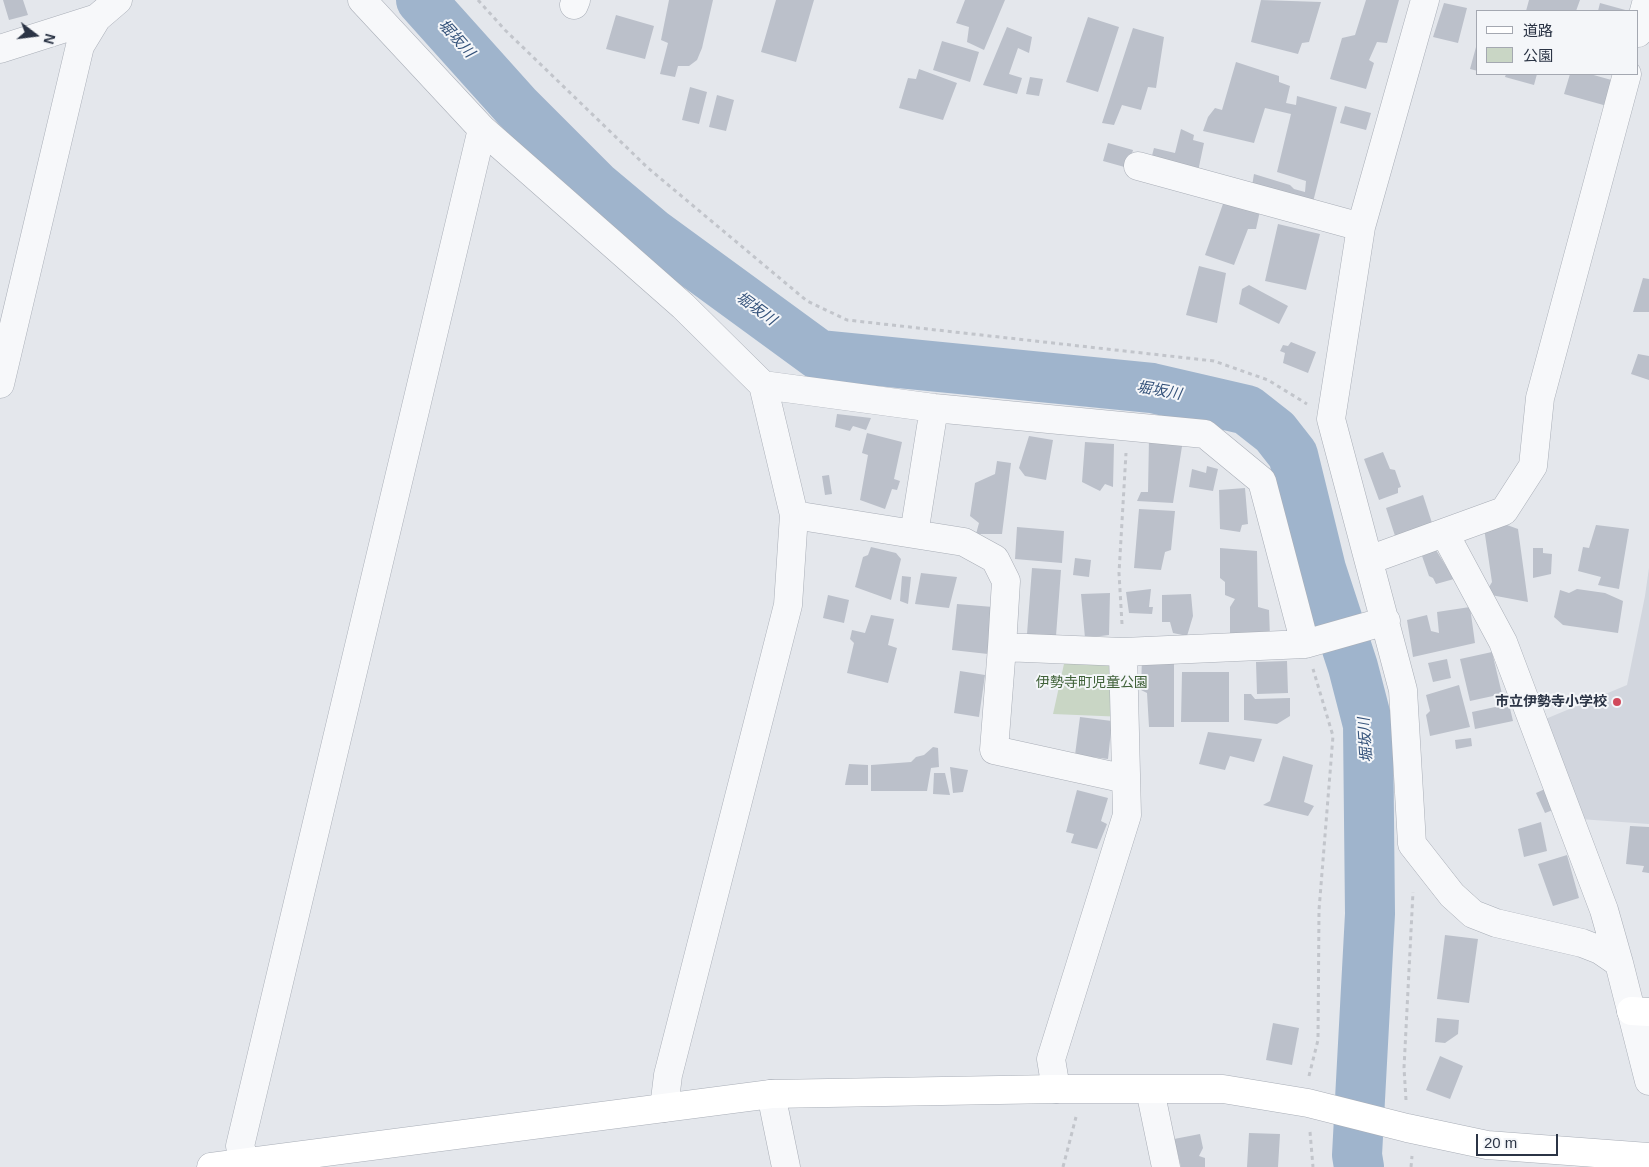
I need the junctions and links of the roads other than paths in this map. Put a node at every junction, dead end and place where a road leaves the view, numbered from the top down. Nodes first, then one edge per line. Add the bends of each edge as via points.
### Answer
1 (118, 0) edge
2 (362, 0) edge
3 (1425, 0) edge
4 (1647, 0) edge
5 (98, 18) junction
6 (1639, 29) edge
7 (0, 49) edge
8 (1627, 75) edge
9 (482, 129) junction
10 (1138, 166) dead end
11 (1360, 227) junction
12 (0, 384) edge
13 (763, 386) junction
14 (934, 408) junction
15 (794, 515) junction
16 (914, 534) junction
17 (1445, 534) junction
18 (1369, 560) junction
19 (1379, 623) junction
20 (1311, 642) junction
21 (1002, 647) junction
22 (1123, 652) junction
23 (1126, 779) junction
24 (1619, 963) junction
25 (1640, 1012) edge
26 (1649, 1081) edge
27 (1069, 1089) junction
28 (1150, 1090) junction
29 (771, 1094) junction
30 (664, 1108) junction
31 (1649, 1157) edge
32 (246, 1163) junction
33 (210, 1167) edge
34 (786, 1167) edge
35 (1166, 1167) edge

1 - 5 street
2 - 9 street
3 - 11 street
4 - 6 street
5 - 7 street
5 - 12 street via 80,46
8 - 17 street via 1540,398 1533,466 1504,511
9 - 13 street via 683,306
9 - 32 street via 240,1146
10 - 11 street
11 - 18 street via 1331,419
13 - 14 street
13 - 15 street
14 - 16 street
14 - 20 street via 1205,434 1262,481
15 - 16 street
15 - 30 street via 788,605 668,1075
16 - 21 street via 964,542 995,559 1006,581
17 - 18 street
17 - 24 street via 1504,642 1604,910
18 - 19 street
19 - 20 street
19 - 24 street via 1403,690 1412,844 1436,876 1473,914 1496,923 1582,943
20 - 22 street
21 - 22 street
21 - 23 street via 994,750
22 - 23 street
23 - 27 street via 1127,815 1051,1059
24 - 25 street
25 - 26 street
27 - 28 street
27 - 29 street
28 - 31 street via 1223,1089 1310,1104 1487,1145
28 - 35 street
29 - 30 street
29 - 34 street
30 - 32 street
32 - 33 street

